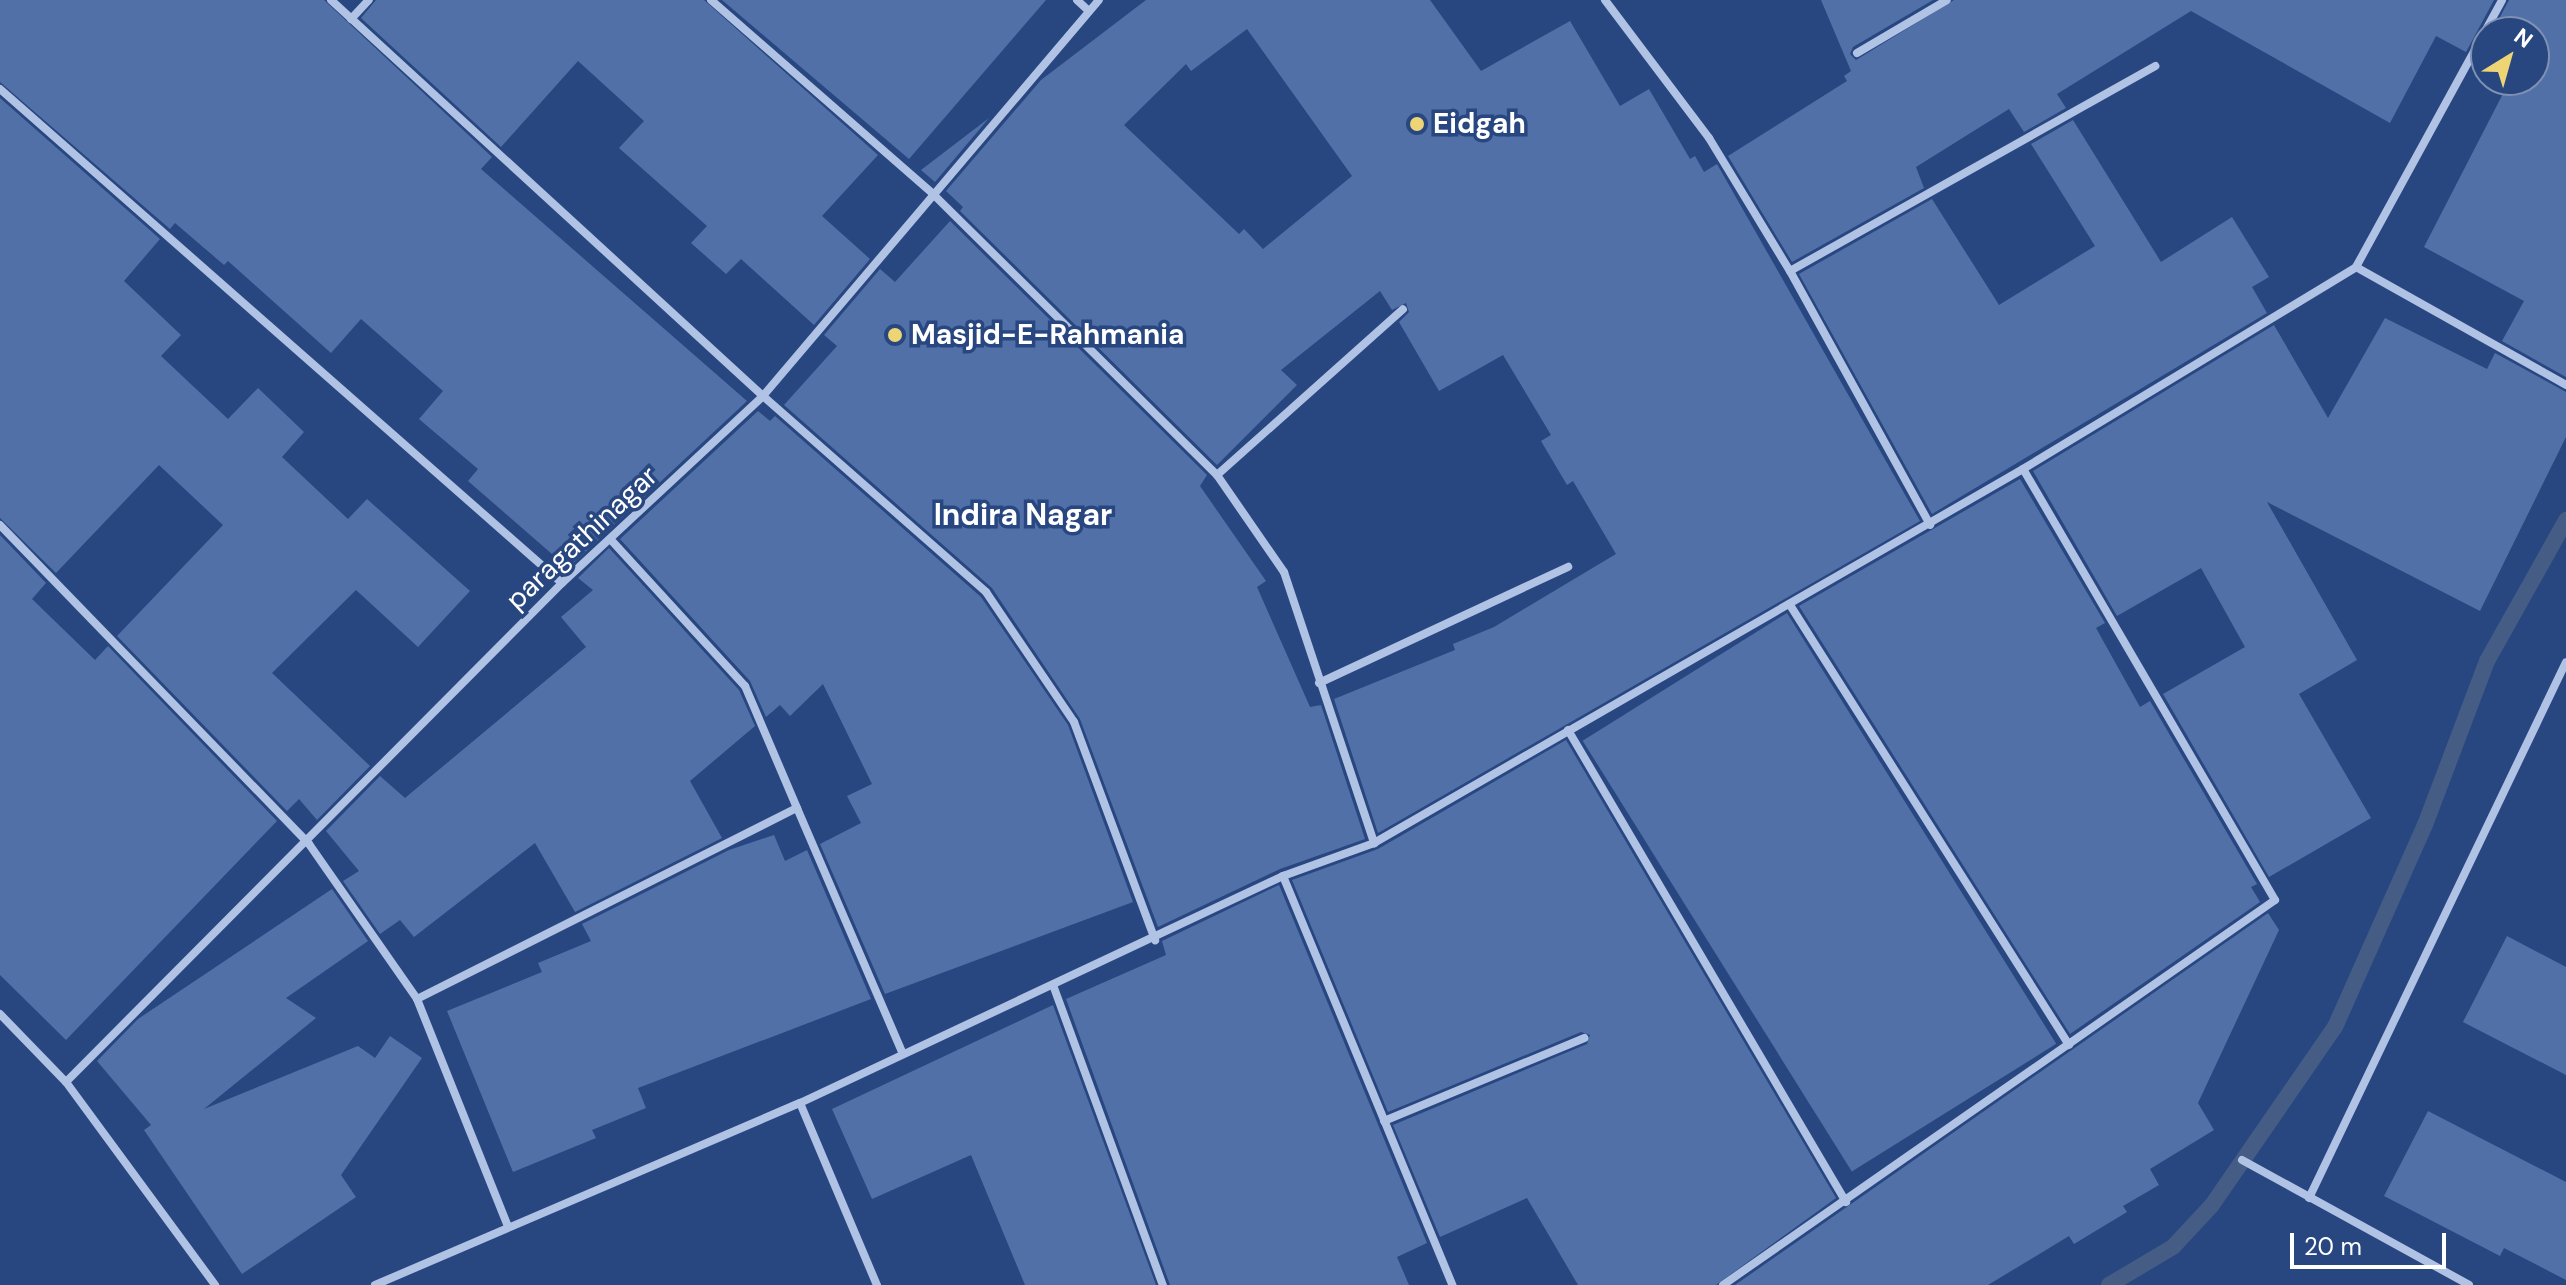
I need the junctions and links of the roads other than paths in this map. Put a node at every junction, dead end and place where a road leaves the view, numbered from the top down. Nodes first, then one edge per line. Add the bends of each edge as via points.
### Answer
1 (331, 0) edge
2 (369, 0) edge
3 (711, 0) edge
4 (1077, 0) edge
5 (1099, 0) edge
6 (1605, 0) edge
7 (1947, 0) edge
8 (2502, 0) edge
9 (1089, 11) junction
10 (351, 19) junction
11 (1857, 53) dead end
12 (2155, 66) dead end
13 (0, 89) edge
14 (933, 194) junction
15 (2356, 267) junction
16 (1790, 271) junction
17 (1403, 309) dead end
18 (2566, 385) edge
19 (763, 396) junction
20 (2023, 469) junction
21 (1217, 475) junction
22 (0, 525) edge
23 (1930, 525) junction
24 (612, 541) junction
25 (1568, 567) dead end
26 (562, 583) junction
27 (1790, 605) junction
28 (2566, 662) edge
29 (1319, 683) junction
30 (1568, 730) junction
31 (797, 808) junction
32 (1374, 843) junction
33 (309, 844) junction
34 (1283, 876) junction
35 (1155, 940) junction
36 (1053, 985) junction
37 (417, 999) junction
38 (0, 1014) edge
39 (1584, 1038) dead end
40 (2069, 1045) junction
41 (902, 1052) junction
42 (66, 1082) junction
43 (800, 1103) junction
44 (1384, 1121) junction
45 (2242, 1160) dead end
46 (2309, 1198) junction
47 (1846, 1202) junction
48 (508, 1226) junction
49 (215, 1285) edge
50 (375, 1285) edge
51 (877, 1285) edge
52 (1163, 1285) edge
53 (1452, 1285) edge
54 (1723, 1285) edge
55 (2469, 1285) edge

1 - 10 street
2 - 10 street
3 - 14 street
4 - 9 street
5 - 9 street, paragathinagar
6 - 16 street via 1709,138
7 - 11 street
8 - 15 street
9 - 14 street, paragathinagar
10 - 19 street
12 - 16 street
13 - 26 street
14 - 19 street, paragathinagar
14 - 21 street
15 - 18 street
15 - 20 street
16 - 23 street
17 - 21 street
19 - 24 street, paragathinagar
19 - 35 street via 986,592 1074,722
20 - 23 street
20 - 40 street via 2275,900
21 - 29 street via 1284,572
22 - 33 street
23 - 27 street
24 - 26 street, paragathinagar
24 - 31 street via 745,686
25 - 29 street
26 - 33 street, paragathinagar
27 - 30 street
27 - 40 street
28 - 46 street
29 - 32 street
30 - 32 street
30 - 47 street
31 - 37 street
31 - 41 street
32 - 34 street
33 - 37 street
33 - 42 street, paragathinagar
34 - 35 street
34 - 44 street
35 - 36 street
36 - 41 street
36 - 52 street
37 - 48 street
38 - 42 street
39 - 44 street
40 - 47 street
41 - 43 street
42 - 49 street
43 - 48 street
43 - 51 street
44 - 53 street
45 - 46 street
46 - 55 street
47 - 54 street
48 - 50 street

